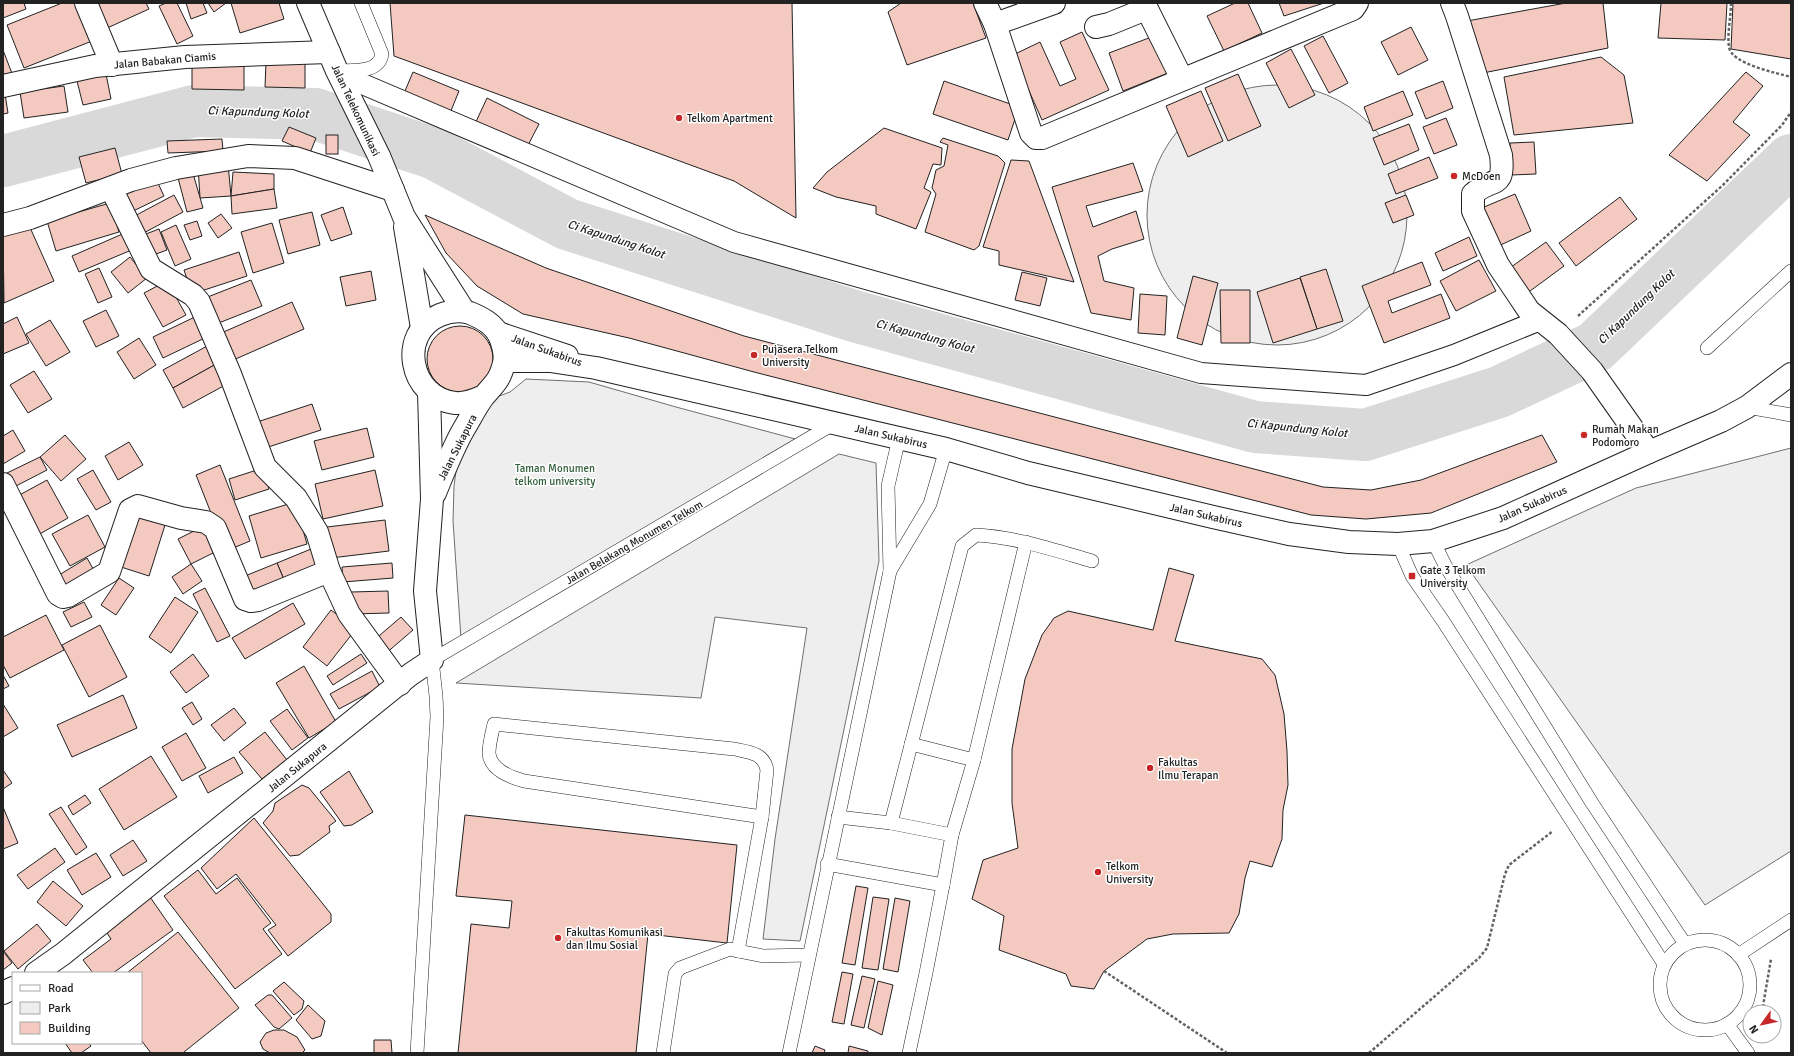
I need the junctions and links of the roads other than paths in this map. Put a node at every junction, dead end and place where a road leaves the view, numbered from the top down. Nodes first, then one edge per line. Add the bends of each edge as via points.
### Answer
1 (86, 3) edge
2 (308, 3) edge
3 (361, 3) edge
4 (985, 3) edge
5 (1054, 3) edge
6 (1357, 3) edge
7 (1452, 3) edge
8 (1145, 6) edge
9 (995, 24) junction
10 (1096, 27) dead end
11 (112, 65) junction
12 (335, 65) junction
13 (1182, 79) junction
14 (3, 86) edge
15 (111, 188) junction
16 (392, 190) junction
17 (404, 217) junction
18 (3, 225) edge
19 (1791, 271) edge
20 (464, 311) junction
21 (1540, 320) junction
22 (422, 328) junction
23 (498, 333) junction
24 (1707, 348) dead end
25 (505, 361) junction
26 (596, 368) junction
27 (1791, 374) edge
28 (429, 392) junction
29 (484, 396) junction
30 (1747, 407) junction
31 (1791, 415) edge
32 (835, 423) junction
33 (899, 438) junction
34 (946, 449) junction
35 (1649, 452) junction
36 (3, 484) edge
37 (432, 499) junction
38 (1434, 541) junction
39 (1026, 542) junction
40 (1398, 544) junction
41 (1092, 561) dead end
42 (329, 571) junction
43 (890, 571) junction
44 (432, 660) junction
45 (400, 684) junction
46 (911, 744) junction
47 (974, 760) junction
48 (762, 817) junction
49 (838, 817) junction
50 (891, 823) junction
51 (952, 835) junction
52 (827, 864) junction
53 (943, 885) junction
54 (1791, 920) edge
55 (1685, 944) junction
56 (738, 951) junction
57 (809, 955) junction
58 (1738, 955) junction
59 (1664, 964) junction
60 (37, 972) edge
61 (12, 988) edge
62 (3, 993) edge
63 (1727, 1024) junction
64 (417, 1053) edge
65 (662, 1053) edge
66 (789, 1053) edge
67 (909, 1053) edge
68 (1748, 1053) edge

1 - 11 street
2 - 12 street, Jalan Telekomunikasi
3 - 12 lane via 382,54 381,61 368,69
4 - 9 street
5 - 9 street
6 - 13 street via 1353,9
7 - 21 street via 1501,155 1500,179 1473,194 1473,211 1498,265 1529,311
8 - 10 street via 1109,24
8 - 13 street
9 - 13 street via 1030,133 1036,138 1042,138
11 - 12 street, Jalan Babakan Ciamis via 185,57
11 - 14 street, Jalan Babakan Ciamis via 95,66
12 - 16 street, Jalan Telekomunikasi
12 - 21 street via 734,242 1200,373 1366,385 1454,355
15 - 16 street via 176,168 248,156 295,158
15 - 18 street via 30,218
15 - 42 street via 151,269 193,295 199,302 230,374 265,467 296,498 317,532
16 - 17 street, Jalan Telekomunikasi
17 - 20 street, Jalan Telekomunikasi
17 - 22 street, Jalan Telekomunikasi
19 - 24 lane
20 - 22 street via 448,312 434,318
20 - 23 street via 483,318
21 - 35 street via 1558,334 1592,371
22 - 28 street via 415,344 413,361 418,378
23 - 25 street via 504,346
23 - 26 street, Jalan Sukabirus via 550,349
25 - 26 street, Jalan Sukabirus via 550,361
25 - 29 street via 498,381
26 - 32 street, Jalan Sukabirus
27 - 30 street, Jalan Sukabirus
28 - 29 street via 441,400 456,403 470,402
28 - 37 street, Jalan Sukapura
29 - 37 street, Jalan Sukapura via 464,429
30 - 31 lane
30 - 35 street, Jalan Sukabirus
32 - 33 street, Jalan Sukabirus
32 - 44 lane, Jalan Belakang Monumen Telkom
33 - 34 street, Jalan Sukabirus
33 - 43 lane via 888,486
34 - 40 street, Jalan Sukabirus via 1028,473 1289,534 1350,542
34 - 43 lane via 930,504
35 - 38 street, Jalan Sukabirus via 1503,518
36 - 42 street via 58,594 63,598 109,572 130,510 138,506 211,524 245,599 258,600
37 - 44 street, Jalan Sukapura via 425,591
38 - 40 street, Jalan Sukabirus
38 - 55 lane via 1445,565 1592,804
39 - 41 lane
39 - 46 lane via 976,535 962,546
39 - 47 lane
40 - 59 lane via 1412,576
42 - 45 street via 349,614
43 - 49 lane
44 - 45 street, Jalan Sukapura
44 - 64 lane via 437,717
45 - 60 street, Jalan Sukapura
46 - 47 lane
46 - 50 lane
47 - 51 lane
48 - 48 lane via 524,781 507,776 494,765 489,754 494,724 734,749 758,754 766,763 767,770
48 - 56 lane
49 - 50 lane
49 - 52 lane
50 - 51 lane
51 - 53 lane
52 - 53 lane
52 - 57 lane
53 - 67 lane
54 - 58 lane
55 - 58 lane via 1699,940 1713,941 1727,946
55 - 59 lane
56 - 57 lane via 763,956
56 - 65 lane via 730,949 680,968 675,974
57 - 66 lane
58 - 63 lane via 1750,982 1748,998 1741,1012
59 - 63 lane via 1660,980 1661,996 1668,1010 1679,1022 1694,1029 1710,1030
61 - 62 street
63 - 68 lane

